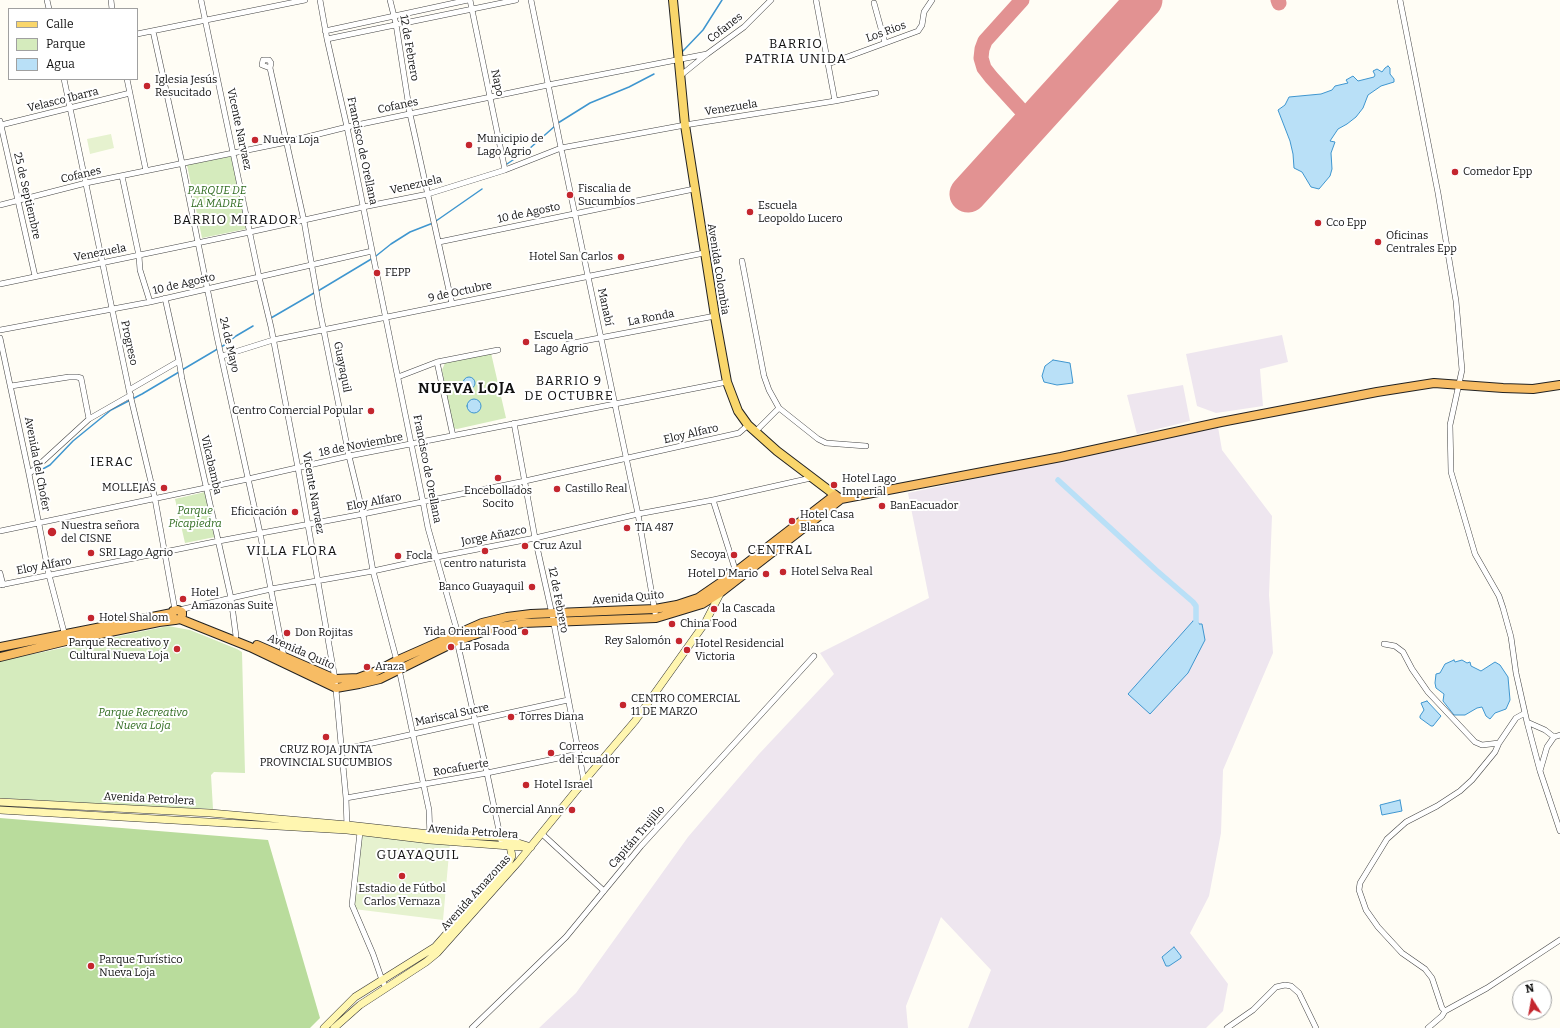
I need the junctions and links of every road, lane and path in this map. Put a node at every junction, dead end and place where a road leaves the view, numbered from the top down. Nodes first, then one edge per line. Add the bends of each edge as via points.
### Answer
1 (201, 0) edge
2 (305, 0) edge
3 (320, 0) edge
4 (390, 0) edge
5 (469, 0) edge
6 (516, 0) edge
7 (531, 0) edge
8 (673, 0) edge
9 (770, 0) edge
10 (816, 0) edge
11 (932, 0) edge
12 (1400, 0) edge
13 (874, 3) dead end
14 (471, 9) junction
15 (393, 15) junction
16 (205, 21) junction
17 (396, 24) junction
18 (152, 31) junction
19 (325, 31) junction
20 (138, 34) edge
21 (327, 39) junction
22 (885, 43) junction
23 (707, 54) junction
24 (678, 59) junction
25 (828, 64) junction
26 (270, 68) dead end
27 (680, 76) junction
28 (64, 80) edge
29 (127, 80) edge
30 (548, 85) junction
31 (130, 93) junction
32 (876, 93) dead end
33 (490, 97) junction
34 (835, 101) junction
35 (70, 108) junction
36 (410, 114) junction
37 (1, 123) edge
38 (685, 125) junction
39 (347, 127) junction
40 (287, 142) junction
41 (561, 148) junction
42 (234, 153) junction
43 (182, 163) junction
44 (505, 170) junction
45 (146, 171) junction
46 (122, 176) junction
47 (86, 183) junction
48 (694, 189) junction
49 (428, 194) junction
50 (18, 200) junction
51 (0, 205) edge
52 (362, 207) junction
53 (575, 213) junction
54 (304, 220) junction
55 (250, 232) junction
56 (438, 242) junction
57 (197, 243) junction
58 (372, 251) junction
59 (704, 253) junction
60 (138, 256) junction
61 (742, 261) dead end
62 (103, 263) junction
63 (312, 266) junction
64 (35, 276) junction
65 (259, 277) junction
66 (588, 277) junction
67 (0, 284) edge
68 (206, 289) junction
69 (165, 298) junction
70 (150, 302) junction
71 (452, 304) junction
72 (112, 308) junction
73 (715, 316) junction
74 (386, 318) junction
75 (0, 330) edge
76 (324, 330) junction
77 (0, 338) edge
78 (602, 338) junction
79 (273, 340) junction
80 (568, 344) dead end
81 (498, 350) dead end
82 (222, 356) junction
83 (180, 361) junction
84 (437, 362) junction
85 (398, 377) junction
86 (726, 382) junction
87 (1459, 385) junction
88 (1560, 385) edge
89 (11, 386) junction
90 (130, 393) junction
91 (615, 403) junction
92 (779, 408) junction
93 (89, 419) junction
94 (514, 423) junction
95 (748, 425) junction
96 (755, 432) junction
97 (453, 436) junction
98 (412, 445) junction
99 (866, 446) dead end
100 (349, 456) junction
101 (627, 458) junction
102 (298, 468) junction
103 (29, 474) junction
104 (811, 478) junction
105 (248, 479) junction
106 (525, 481) junction
107 (206, 488) junction
108 (838, 497) junction
109 (155, 499) junction
110 (713, 500) junction
111 (423, 502) junction
112 (363, 514) junction
113 (638, 514) junction
114 (39, 523) junction
115 (308, 525) junction
116 (0, 531) edge
117 (260, 533) junction
118 (535, 538) junction
119 (219, 541) junction
120 (165, 553) junction
121 (437, 557) junction
122 (373, 571) junction
123 (736, 572) junction
124 (0, 573) edge
125 (49, 575) junction
126 (318, 581) junction
127 (1, 585) edge
128 (271, 590) junction
129 (721, 592) junction
130 (231, 598) junction
131 (655, 614) junction
132 (177, 615) junction
133 (552, 618) junction
134 (236, 636) junction
135 (65, 637) junction
136 (457, 637) junction
137 (1384, 644) dead end
138 (0, 647) edge
139 (814, 656) dead end
140 (0, 657) edge
141 (283, 659) junction
142 (397, 664) junction
143 (335, 679) junction
144 (336, 688) junction
145 (568, 700) junction
146 (1525, 713) junction
147 (474, 720) junction
148 (1527, 722) junction
149 (412, 734) junction
150 (1560, 735) edge
151 (1554, 737) junction
152 (1499, 743) junction
153 (341, 750) junction
154 (578, 754) junction
155 (1540, 771) junction
156 (487, 773) junction
157 (584, 781) junction
158 (423, 785) junction
159 (346, 798) junction
160 (0, 802) edge
161 (0, 810) edge
162 (347, 827) junction
163 (1560, 831) edge
164 (360, 832) junction
165 (541, 833) junction
166 (430, 837) junction
167 (500, 837) junction
168 (502, 845) junction
169 (510, 846) junction
170 (531, 847) junction
171 (604, 891) junction
172 (1560, 940) edge
173 (382, 980) junction
174 (386, 988) junction
175 (1445, 1011) junction
176 (324, 1028) edge
177 (334, 1028) edge
178 (472, 1028) edge
179 (1227, 1028) edge
180 (1316, 1028) edge
181 (1428, 1028) edge

1 - 16 street, Vicente Narvaez
2 - 16 street
3 - 19 street, Francisco de Orellana
4 - 15 street, 12 de Febrero
5 - 14 street, Napo
5 - 15 street
6 - 14 street
7 - 30 street, Manabí
8 - 24 main road, Avenida Colombia
9 - 23 street, Cofanes via 744,27
10 - 25 street
11 - 22 street, Los Rios via 924,12 922,25 918,31
12 - 87 street via 1450,258 1462,370
13 - 22 street
14 - 17 street
14 - 33 street, Napo
15 - 17 street, 12 de Febrero
15 - 19 street
16 - 18 street
16 - 42 street, Vicente Narvaez
17 - 21 street
17 - 36 street, 12 de Febrero
18 - 20 street
18 - 43 street, 24 de Mayo
19 - 21 street, Francisco de Orellana
21 - 39 street, Francisco de Orellana
22 - 25 street, Los Rios
23 - 24 street, Cofanes
23 - 27 street, Cofanes
24 - 27 main road, Avenida Colombia
24 - 30 street, Cofanes
25 - 34 street
26 - 40 street, Guayaquil
27 - 38 main road, Avenida Colombia
28 - 35 street, Progreso
29 - 31 street
30 - 33 street, Cofanes
30 - 41 street, Manabí
31 - 35 street, Velasco Ibarra
31 - 45 street
32 - 34 street, Venezuela
33 - 36 street, Cofanes
33 - 44 street, Napo
34 - 38 street, Venezuela
35 - 37 street, Velasco Ibarra
35 - 47 street, Progreso
36 - 39 street, Cofanes
36 - 49 street, 12 de Febrero
37 - 50 street, 25 de Septiembre
38 - 41 street, Venezuela
38 - 48 main road, Avenida Colombia
39 - 40 street, Cofanes
39 - 52 street, Francisco de Orellana
40 - 42 street, Cofanes
40 - 54 street, Guayaquil
41 - 44 street, Venezuela
41 - 53 street, Manabí
42 - 43 street, Cofanes
42 - 55 street, Vicente Narvaez
43 - 45 street, Cofanes
43 - 57 street, 24 de Mayo
44 - 49 street, Venezuela
45 - 46 street, Cofanes
46 - 47 street, Cofanes
46 - 60 street
47 - 50 street, Cofanes
47 - 62 street, Progreso
48 - 53 street, 10 de Agosto
48 - 59 main road, Avenida Colombia
49 - 52 street, Venezuela
49 - 56 street, 12 de Febrero
50 - 51 street, Cofanes
50 - 64 street, 25 de Septiembre
52 - 54 street, Venezuela
52 - 58 street, Francisco de Orellana
53 - 56 street, 10 de Agosto
53 - 66 street, Manabí
54 - 55 street, Venezuela
54 - 63 street, Guayaquil
55 - 57 street, Venezuela
55 - 65 street, Vicente Narvaez
56 - 71 street
57 - 60 street, Venezuela
57 - 68 street, 24 de Mayo
58 - 63 street, 10 de Agosto
58 - 74 street, Francisco de Orellana
59 - 66 street, 9 de Octubre
59 - 73 main road, Avenida Colombia
60 - 62 street, Venezuela
60 - 70 street
61 - 92 street via 764,376
62 - 64 street, Venezuela
62 - 72 street, Progreso
63 - 65 street, 10 de Agosto
63 - 76 street, Guayaquil
64 - 67 street, Venezuela
65 - 68 street, 10 de Agosto
65 - 79 street, Vicente Narvaez
66 - 71 street, 9 de Octubre
66 - 78 street, Manabí
68 - 69 street, 10 de Agosto
68 - 82 street, 24 de Mayo
69 - 70 street, 10 de Agosto
69 - 83 street, Vilcabamba
70 - 72 street, 10 de Agosto
71 - 74 street, 9 de Octubre
72 - 75 street, 10 de Agosto
72 - 90 street, Progreso
73 - 78 street, La Ronda
73 - 86 main road, Avenida Colombia
74 - 76 street, 9 de Octubre
74 - 85 street, Francisco de Orellana
76 - 79 street, 9 de Octubre
76 - 100 street, Guayaquil
77 - 89 street, Avenida del Chofer
78 - 80 street, La Ronda
78 - 91 street, Manabí
79 - 82 street, 9 de Octubre
79 - 102 street, Vicente Narvaez
81 - 84 street
82 - 105 street, 24 de Mayo
83 - 90 street
83 - 107 street, Vilcabamba
84 - 85 street
84 - 97 street
85 - 98 street, Francisco de Orellana
86 - 91 street, 18 de Noviembre
86 - 95 main road, Avenida Colombia via 738,411
87 - 88 highway via 1533,389
87 - 108 highway via 1434,383 1332,400 1061,457
87 - 146 street via 1450,424 1450,472 1475,554 1503,608
89 - 93 street via 68,377 81,378
89 - 103 street, Avenida del Chofer
90 - 93 street
90 - 109 street, Progreso
91 - 94 street, 18 de Noviembre
91 - 101 street, Manabí
92 - 96 street
92 - 99 street via 826,443
93 - 103 street
94 - 97 street, 18 de Noviembre
94 - 106 street, 12 de Febrero
95 - 96 main road, Avenida Colombia
95 - 101 street, Eloy Alfaro via 739,433
96 - 104 main road, Avenida Colombia
97 - 98 street, 18 de Noviembre
98 - 100 street, 18 de Noviembre
98 - 111 street, Francisco de Orellana
100 - 102 street, 18 de Noviembre
100 - 112 street, Guayaquil
101 - 106 street, Eloy Alfaro
101 - 113 street, Manabí
102 - 105 street, 18 de Noviembre
102 - 115 street, Vicente Narvaez
103 - 114 street, Avenida del Chofer
104 - 108 main road, Avenida Colombia
104 - 110 street, Jorge Añazco
105 - 107 street, 18 de Noviembre
105 - 117 street, 24 de Mayo
106 - 111 street, Eloy Alfaro
106 - 118 street, 12 de Febrero
107 - 109 street, 18 de Noviembre
107 - 119 street, Vilcabamba
108 - 123 highway, Avenida Quito
108 - 129 highway, Avenida Quito
109 - 114 street, 18 de Noviembre
109 - 120 street, Progreso
110 - 113 street, Jorge Añazco
110 - 123 street
111 - 112 street, Eloy Alfaro
111 - 121 street, Francisco de Orellana
112 - 115 street, Eloy Alfaro
112 - 122 street, Guayaquil
113 - 118 street, Jorge Añazco
113 - 131 street, Manabí
114 - 116 street, 18 de Noviembre
114 - 125 street, Avenida del Chofer
115 - 117 street, Eloy Alfaro
115 - 126 street, Vicente Narvaez
117 - 119 street, Eloy Alfaro
117 - 128 street, 24 de Mayo
118 - 121 street, Jorge Añazco
118 - 133 street, 12 de Febrero
119 - 120 street, Eloy Alfaro
119 - 130 street, Vilcabamba
120 - 125 street, Eloy Alfaro
120 - 132 street, Progreso
121 - 122 street, Jorge Añazco
121 - 136 street, Francisco de Orellana
122 - 126 street, Jorge Añazco
122 - 142 street, Guayaquil
123 - 131 highway, Avenida Quito via 698,598
124 - 127 street
125 - 127 street, Eloy Alfaro
125 - 135 street, Avenida del Chofer
126 - 128 street, Jorge Añazco
126 - 143 street, Vicente Narvaez
128 - 130 street, Jorge Añazco
128 - 141 street, 24 de Mayo
129 - 131 highway, Avenida Quito via 702,604
129 - 157 main road, Avenida Amazonas via 705,623 635,721
130 - 132 street, Jorge Añazco
130 - 134 street, Vilcabamba
131 - 133 highway, Avenida Quito
132 - 134 highway, Avenida Quito
132 - 135 highway
132 - 141 highway, Avenida Quito
133 - 136 highway, Avenida Quito
133 - 145 street, 12 de Febrero
134 - 141 highway, Avenida Quito
135 - 138 highway
135 - 140 highway
136 - 142 highway, Avenida Quito
136 - 147 street, Francisco de Orellana
137 - 152 street via 1395,646 1403,652 1428,692 1475,742 1482,745
139 - 171 street, Capitán Trujillo via 641,846
141 - 143 highway, Avenida Quito
141 - 144 highway, Avenida Quito
142 - 143 highway, Avenida Quito via 358,678
142 - 144 highway, Avenida Quito via 380,679
142 - 149 street, Guayaquil
143 - 144 street, Vicente Narvaez
144 - 153 street, Vicente Narvaez
145 - 147 street, Mariscal Sucre
145 - 154 street, 12 de Febrero
146 - 148 street
146 - 152 street via 1516,718
147 - 149 street, Mariscal Sucre
147 - 156 street, Francisco de Orellana
148 - 151 street
148 - 155 street
149 - 153 street, Mariscal Sucre
149 - 158 street, Guayaquil
150 - 151 street
151 - 155 street via 1547,747
152 - 175 street via 1481,770 1460,791 1406,822 1387,839 1360,883 1361,899 1370,918 1402,953 1428,974
153 - 159 street, Vicente Narvaez
154 - 156 street, Rocafuerte
154 - 157 street, 12 de Febrero
155 - 163 street
156 - 158 street, Rocafuerte
156 - 167 street, Francisco de Orellana
157 - 165 main road, Avenida Amazonas
158 - 159 street, Rocafuerte
158 - 166 street, Guayaquil via 429,810
159 - 162 street, Vicente Narvaez
160 - 162 main road, Avenida Petrolera via 210,813
161 - 162 main road, Avenida Petrolera
162 - 164 main road, Avenida Petrolera
162 - 166 main road, Avenida Petrolera
164 - 166 main road, Avenida Petrolera
164 - 173 street via 352,905
165 - 170 main road, Avenida Amazonas
165 - 171 street
166 - 167 main road, Avenida Petrolera
166 - 168 main road, Avenida Petrolera
167 - 168 street, Francisco de Orellana
167 - 170 main road, Avenida Petrolera
168 - 169 main road, Avenida Petrolera
169 - 170 main road, Avenida Petrolera
169 - 173 main road, Avenida Amazonas via 512,856 508,864 435,947
170 - 174 main road, Avenida Amazonas via 437,953
171 - 178 street, Capitán Trujillo via 566,937
172 - 175 street via 1487,988
173 - 174 street
173 - 176 main road, Avenida Amazonas via 355,998
174 - 177 main road, Avenida Amazonas via 360,1005
175 - 181 street
179 - 180 street via 1253,1010 1276,987 1285,985 1291,986 1299,993

